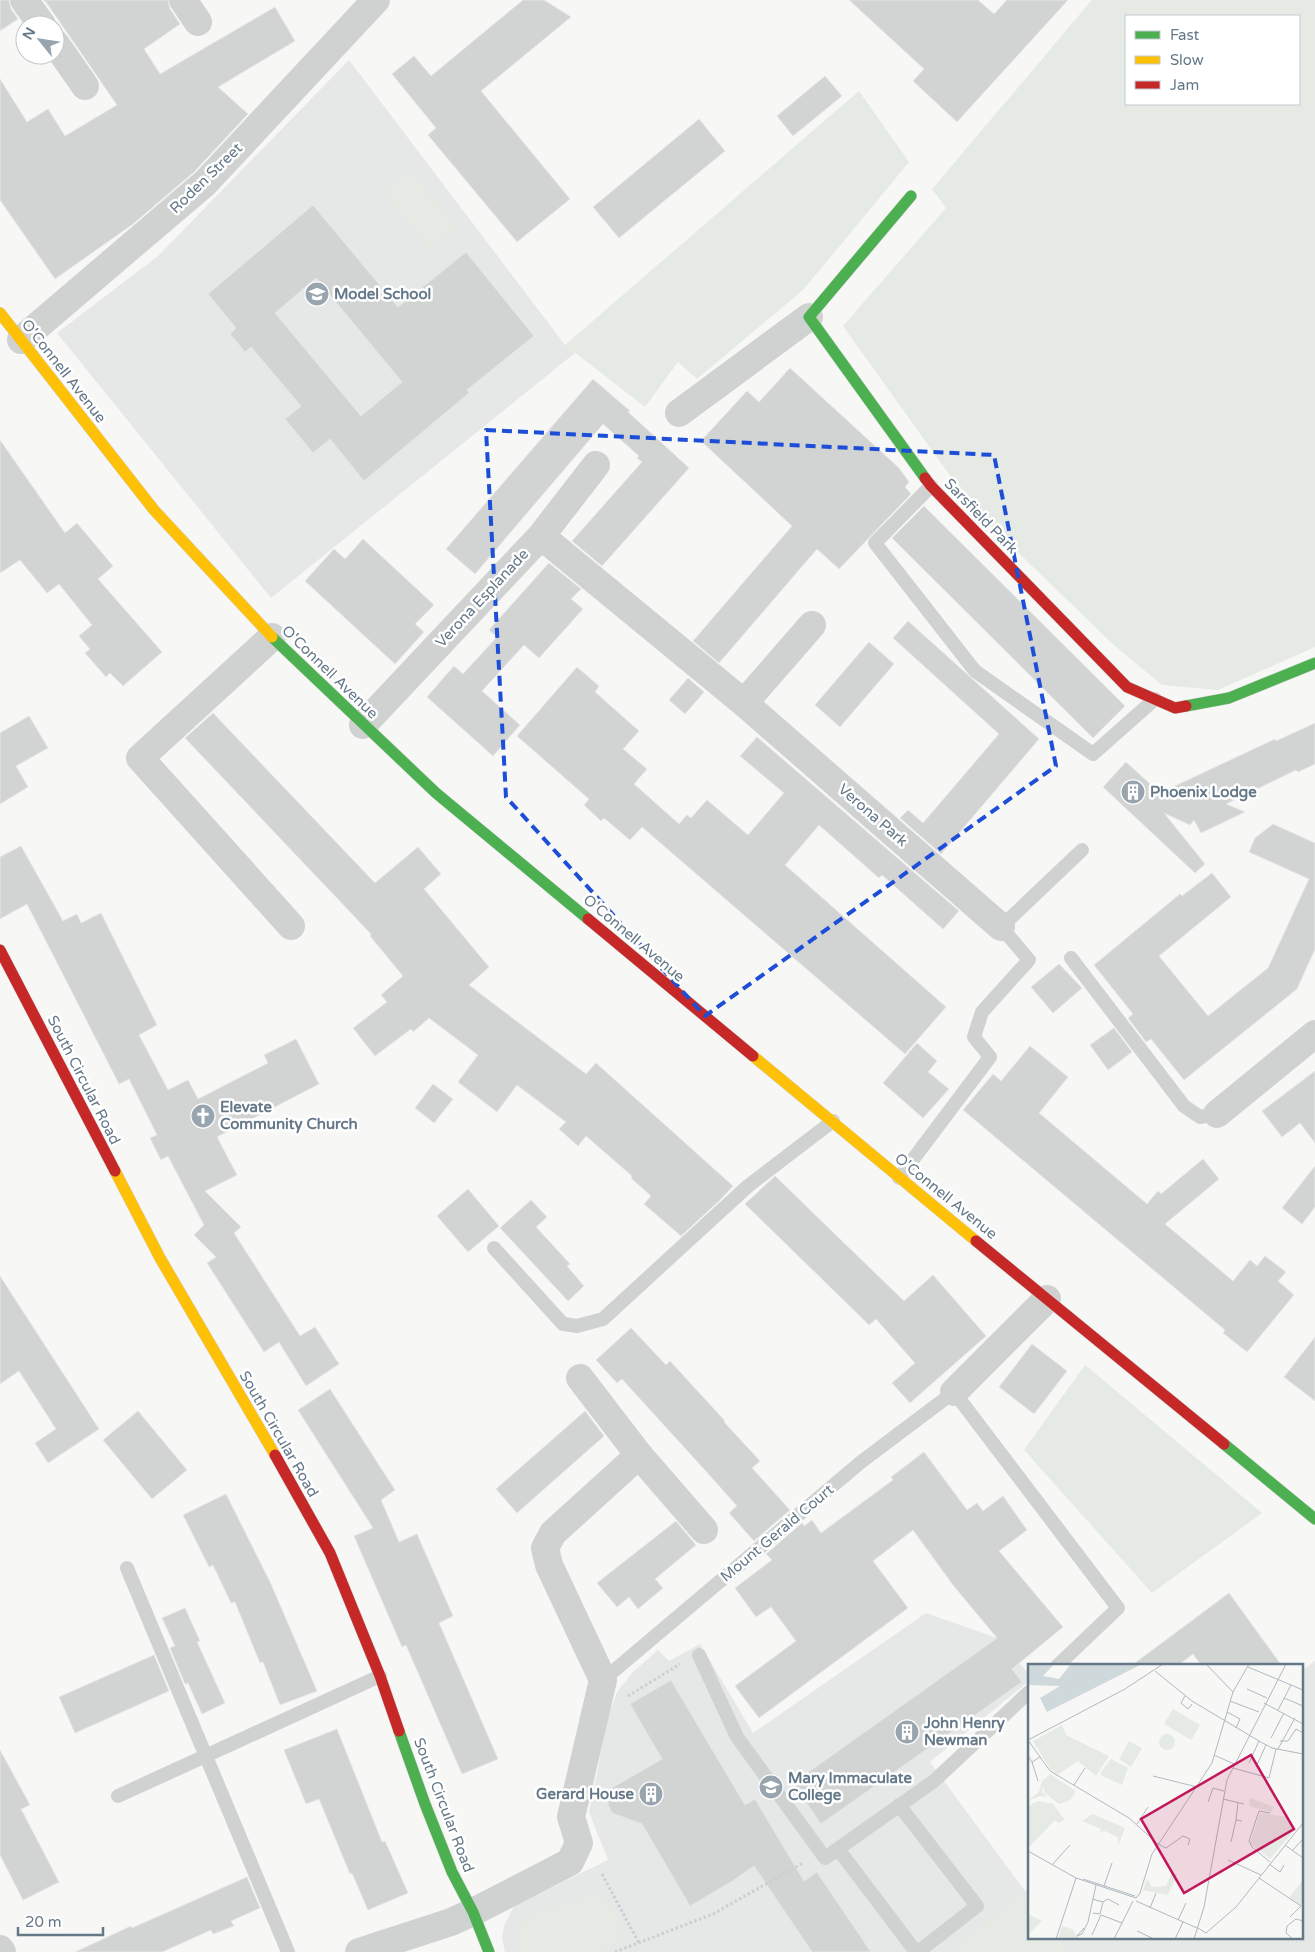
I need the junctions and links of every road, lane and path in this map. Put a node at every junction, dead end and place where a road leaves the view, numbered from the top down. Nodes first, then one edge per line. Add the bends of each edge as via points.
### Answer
1 (24, 0) edge
2 (183, 0) edge
3 (376, 0) edge
4 (35, 15) edge
5 (198, 22) dead end
6 (65, 57) edge
7 (85, 86) dead end
8 (911, 196) dead end
9 (0, 313) edge
10 (809, 317) junction
11 (21, 340) junction
12 (679, 413) dead end
13 (596, 465) dead end
14 (931, 486) junction
15 (541, 536) junction
16 (812, 625) dead end
17 (272, 637) junction
18 (1315, 663) edge
19 (1155, 699) junction
20 (744, 703) junction
21 (362, 725) junction
22 (1082, 850) dead end
23 (290, 926) dead end
24 (1001, 928) junction
25 (1, 956) edge
26 (1070, 958) dead end
27 (1315, 1034) edge
28 (1217, 1114) joint
29 (833, 1120) junction
30 (900, 1178) junction
31 (494, 1248) dead end
32 (1047, 1299) junction
33 (580, 1378) dead end
34 (954, 1392) junction
35 (639, 1455) junction
36 (1315, 1519) edge
37 (704, 1530) dead end
38 (127, 1568) dead end
39 (699, 1655) joint
40 (1058, 1664) edge
41 (380, 1676) junction
42 (603, 1680) junction
43 (1028, 1693) edge
44 (594, 1718) junction
45 (206, 1756) junction
46 (118, 1796) dead end
47 (899, 1806) junction
48 (838, 1849) junction
49 (822, 1852) junction
50 (602, 1874) dead end
51 (473, 1912) junction
52 (639, 1942) junction
53 (288, 1952) edge
54 (359, 1952) edge
55 (489, 1952) edge
56 (614, 1952) edge
57 (917, 1952) edge

1 - 4 street
2 - 5 street
3 - 11 street, Roden Street via 205,183
6 - 7 street
8 - 10 street
9 - 11 street, O'Connell Avenue
10 - 12 street
10 - 14 street, Sarsfield Park
11 - 17 street, O'Connell Avenue via 154,510
13 - 15 street, Verona Esplanade
14 - 19 street, Sarsfield Park via 1127,687
14 - 19 lane via 875,543 975,671 1093,754
15 - 20 street, Verona Park
15 - 21 street, Verona Esplanade
16 - 20 street
17 - 21 street, O'Connell Avenue
17 - 23 street via 140,758
18 - 19 street, Sarsfield Park via 1229,698 1175,708
20 - 24 street, Verona Park
21 - 29 street, O'Connell Avenue via 436,793
22 - 24 lane
24 - 30 lane, Verona Park via 1030,960 982,1012 974,1037 990,1057
25 - 41 street, South Circular Road via 160,1258 330,1553
26 - 28 lane via 1184,1106 1200,1117
27 - 28 street
29 - 30 street, O'Connell Avenue
29 - 31 lane via 748,1186 603,1319 577,1326 563,1324
30 - 32 street, O'Connell Avenue
32 - 34 street
32 - 36 street, O'Connell Avenue
33 - 35 street
34 - 40 lane via 1118,1608
34 - 42 lane, Mount Gerald Court via 861,1462
35 - 37 street
35 - 42 street via 553,1533 545,1548 548,1565
38 - 45 lane
39 - 44 path via 669,1669
39 - 49 lane via 737,1737
41 - 45 lane
41 - 51 street, South Circular Road via 425,1804 452,1872
42 - 44 street
43 - 47 lane via 934,1780
44 - 51 street via 571,1817 579,1843 570,1862
45 - 46 lane
45 - 53 lane
47 - 48 lane
47 - 57 lane via 977,1906
48 - 49 lane via 826,1858
48 - 57 lane
49 - 52 path via 713,1914
50 - 52 path
51 - 54 street
51 - 55 street, South Circular Road
52 - 56 path

